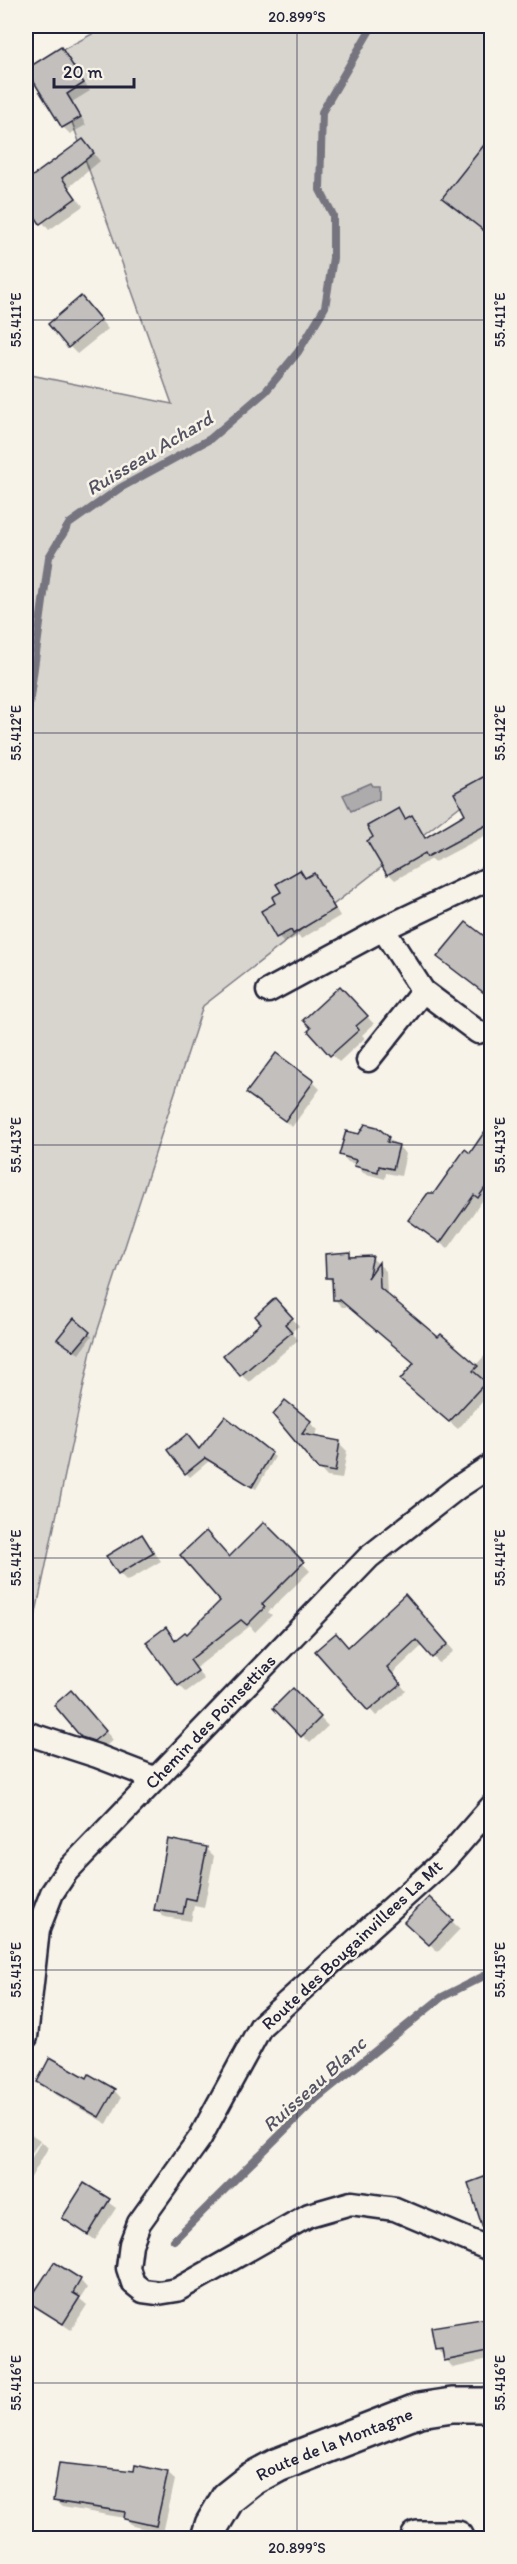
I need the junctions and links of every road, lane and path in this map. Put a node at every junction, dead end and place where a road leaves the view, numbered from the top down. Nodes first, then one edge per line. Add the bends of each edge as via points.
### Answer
1 (492, 877) edge
2 (383, 930) junction
3 (268, 991) dead end
4 (423, 991) junction
5 (478, 1032) dead end
6 (368, 1060) dead end
7 (492, 1466) edge
8 (26, 1733) edge
9 (154, 1778) junction
10 (492, 1806) edge
11 (26, 2037) edge
12 (492, 2250) edge
13 (492, 2405) edge
14 (208, 2538) edge
15 (418, 2538) edge
16 (457, 2538) edge

1 - 2 street
2 - 3 street
2 - 4 street
4 - 5 street
4 - 6 street
7 - 9 street, Chemin des Poinsettias via 457,1488 369,1557
8 - 9 street
9 - 11 street, Chemin des Poinsettias via 82,1853 52,1893 38,1929
10 - 12 street, Route des Bougainvillees La Mt via 437,1867 261,2026 200,2138 139,2223 128,2268 133,2283 143,2291 177,2290 309,2215 351,2203 395,2209
13 - 14 main road, Route de la Montagne via 419,2410 278,2465 228,2498
15 - 16 main road

